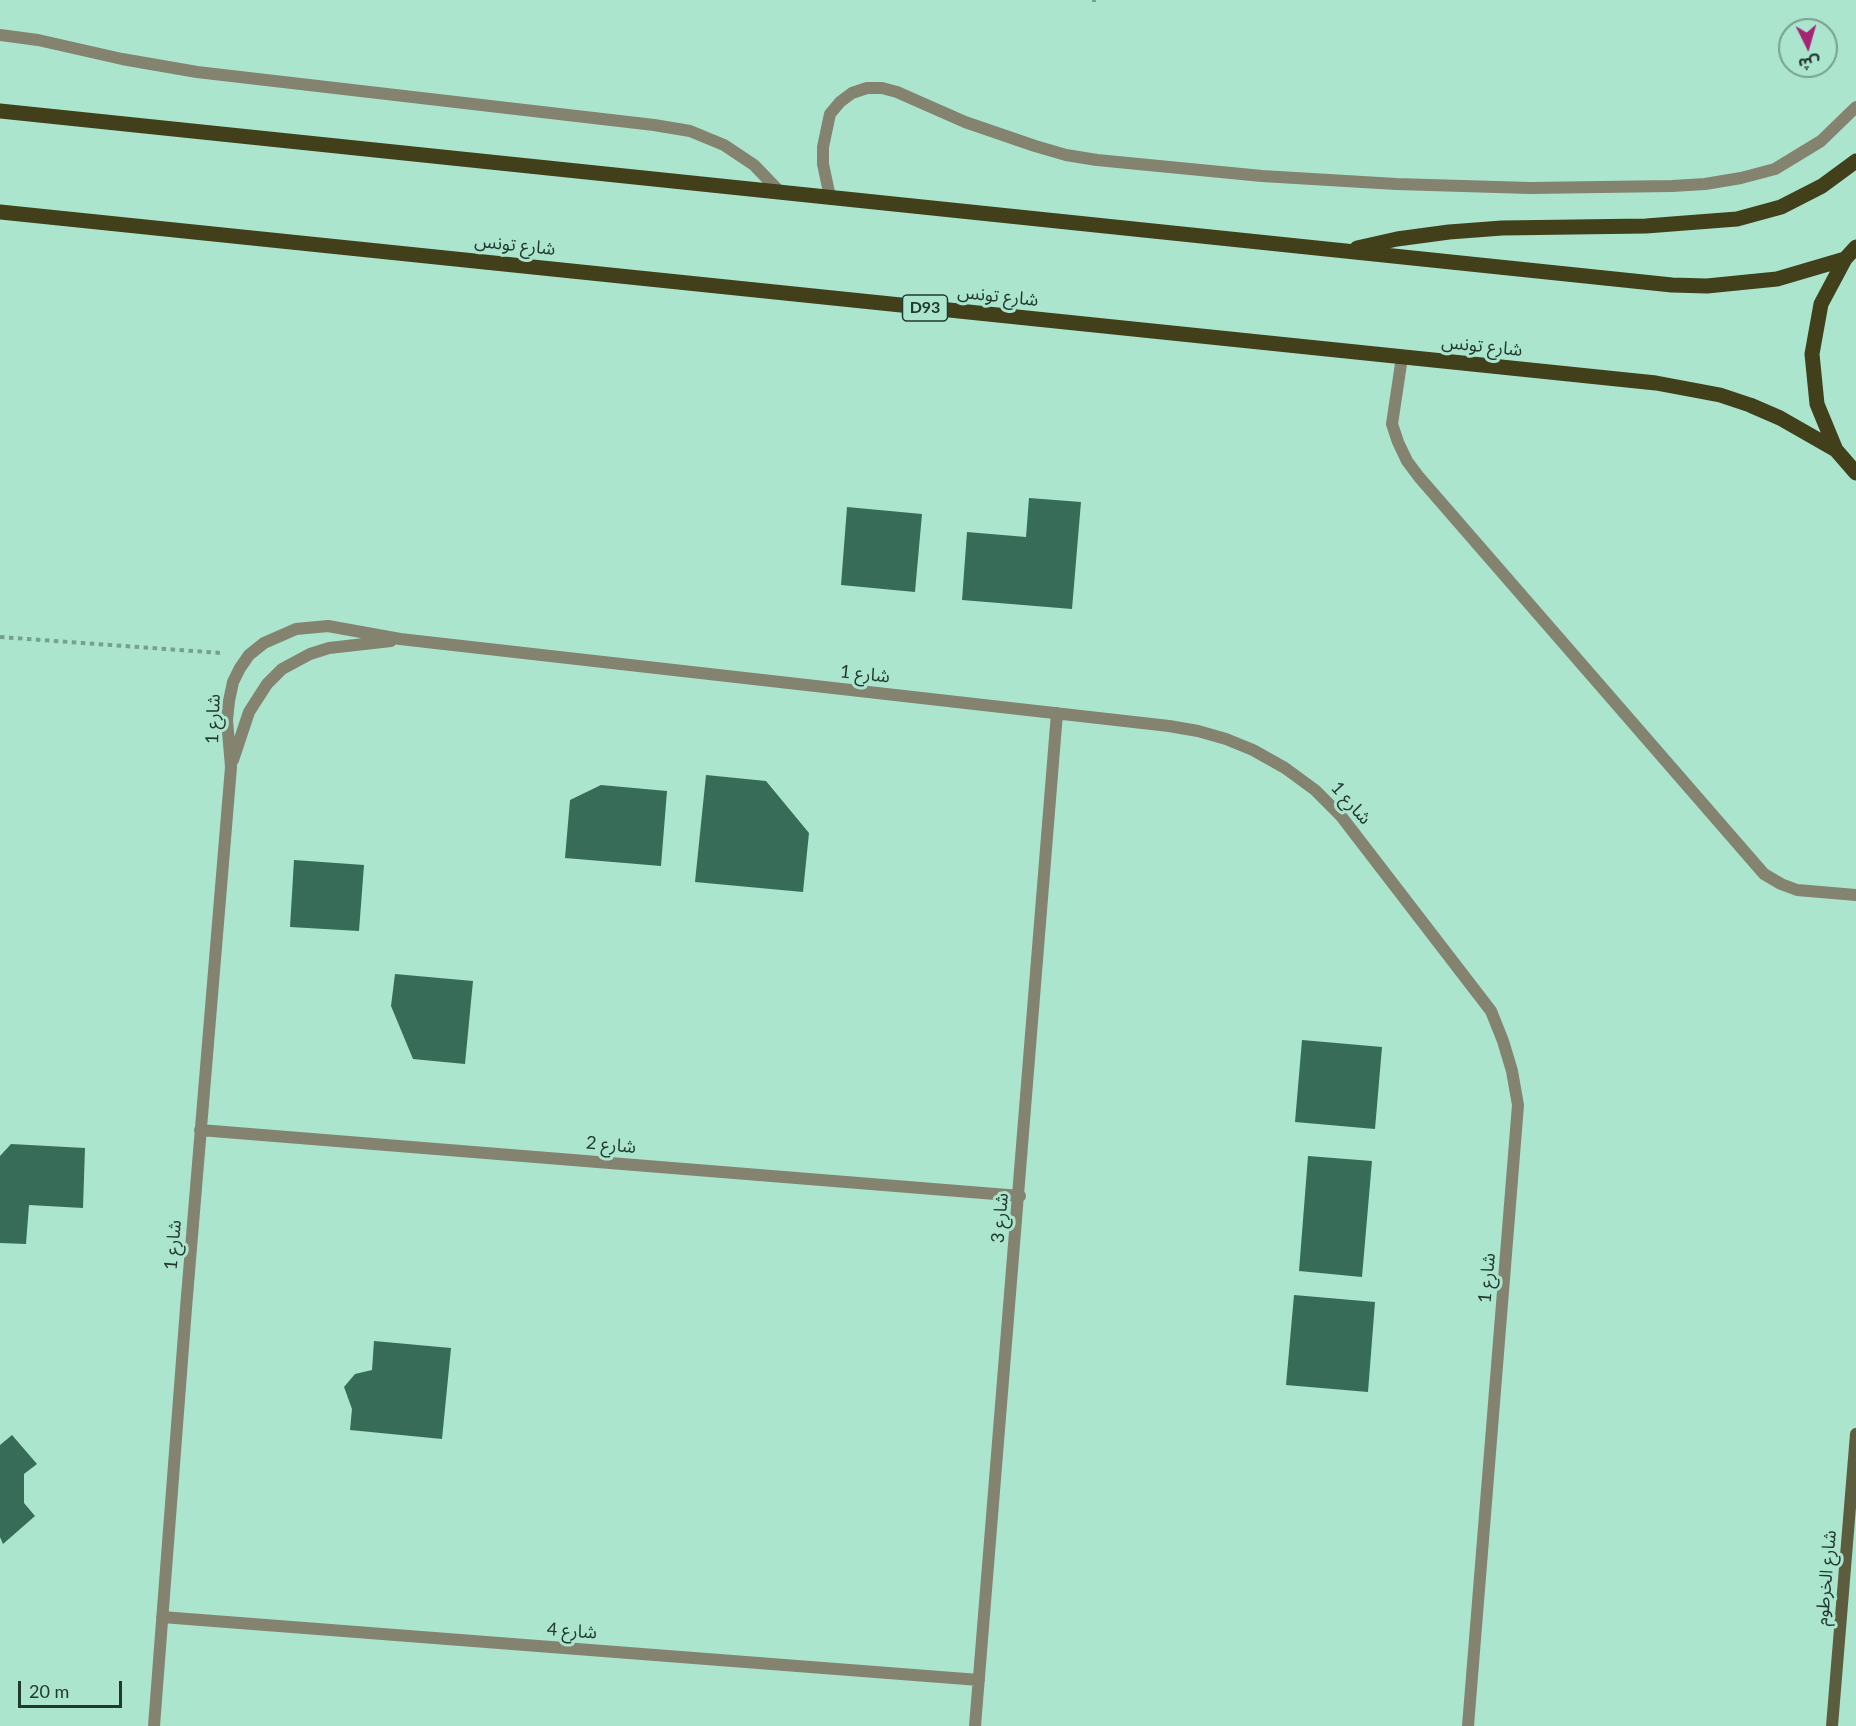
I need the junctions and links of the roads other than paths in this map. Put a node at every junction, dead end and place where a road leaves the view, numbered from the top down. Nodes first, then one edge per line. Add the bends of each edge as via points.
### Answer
1 (0, 34) edge
2 (1856, 107) edge
3 (0, 111) edge
4 (1856, 160) edge
5 (779, 191) junction
6 (830, 197) junction
7 (0, 212) edge
8 (1856, 247) edge
9 (1345, 250) junction
10 (1845, 259) junction
11 (1402, 357) junction
12 (1836, 450) junction
13 (1856, 473) edge
14 (400, 639) junction
15 (1057, 713) junction
16 (231, 767) junction
17 (1856, 895) edge
18 (200, 1130) junction
19 (1020, 1196) junction
20 (1856, 1434) edge
21 (162, 1617) junction
22 (979, 1680) junction
23 (154, 1726) edge
24 (975, 1726) edge
25 (1468, 1726) edge
26 (1832, 1726) edge

1 - 5 street via 197,72 690,131 724,145 754,165
2 - 6 street via 1821,141 1775,169 1741,178 1672,186 1519,188 1262,176 1097,160 1035,146 965,122 897,92 867,88 852,93 830,114 823,147
3 - 5 main road
4 - 9 main road via 1822,186 1781,207 1737,219 1449,232
5 - 6 main road
6 - 9 main road
7 - 11 main road, شارع تونس / D93
8 - 10 main road
9 - 10 main road via 1707,286 1777,279
10 - 12 main road via 1821,304 1812,354 1817,404
11 - 12 main road, شارع تونس / D93 via 1699,390 1780,418
11 - 17 street via 1392,424 1407,461 1419,477 1764,874 1797,890
12 - 13 main road
14 - 15 street, شارع 1
14 - 16 street, شارع 1 via 329,648 282,669 249,712
14 - 16 street, شارع 1 via 312,626 264,643 249,655 233,682 227,720
15 - 19 street, شارع 3
15 - 25 street, شارع 1 via 1198,731 1253,750 1300,779 1341,816 1491,1011 1512,1071 1518,1105
16 - 18 street, شارع 1
18 - 19 street, شارع 2
18 - 21 street, شارع 1
19 - 22 street, شارع 3
20 - 26 main road, شارع الخرطوم
21 - 22 street, شارع 4
21 - 23 street, شارع 1
22 - 24 street, شارع 3

